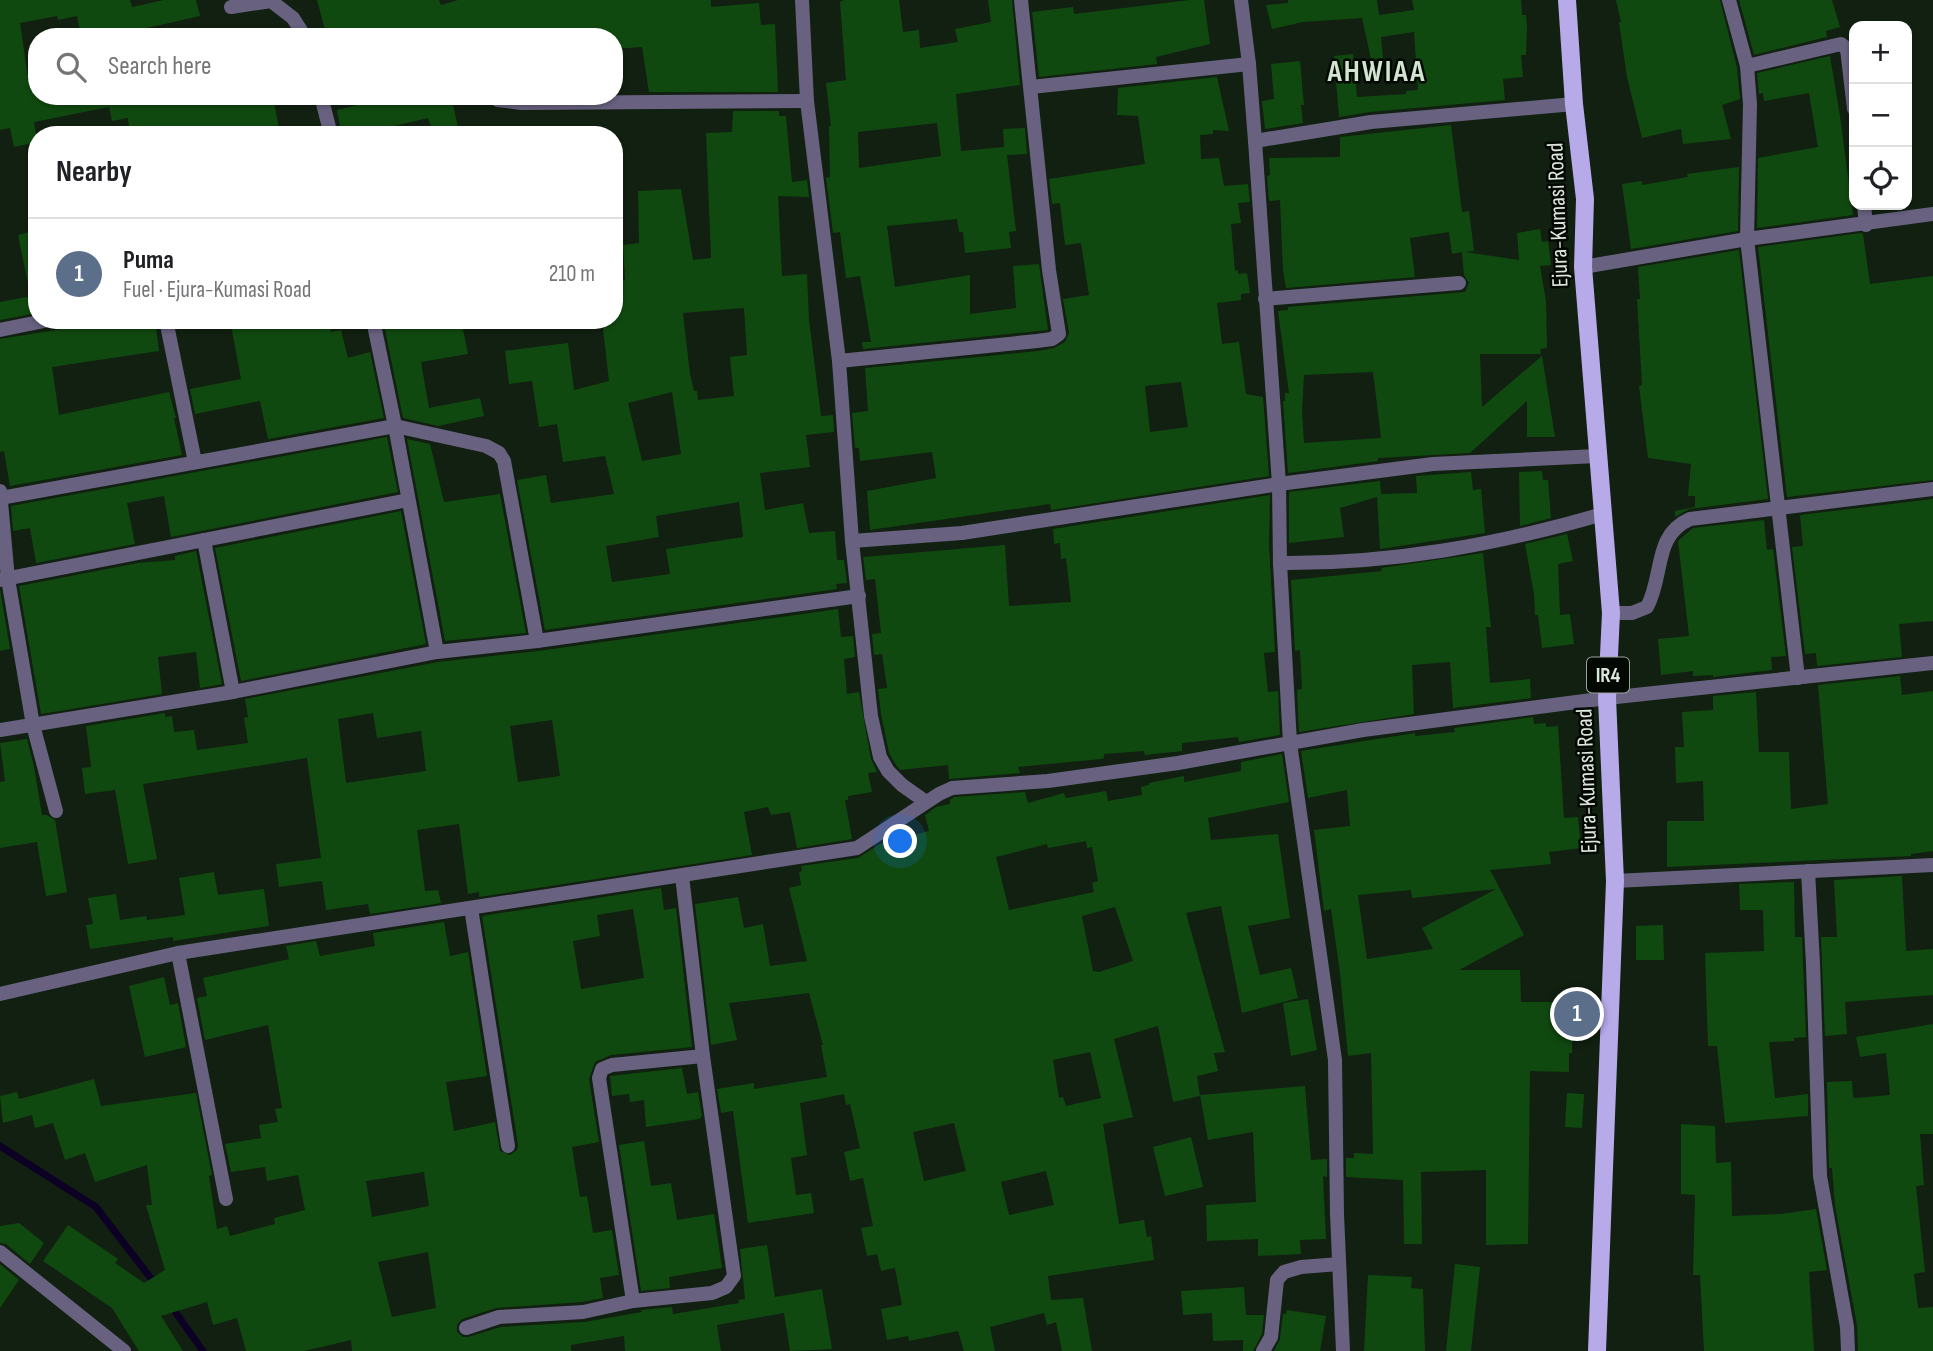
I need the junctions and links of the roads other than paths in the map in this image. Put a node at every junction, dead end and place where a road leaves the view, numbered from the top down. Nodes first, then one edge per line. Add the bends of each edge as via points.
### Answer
1 (802, 0) edge
2 (1021, 0) edge
3 (1241, 0) edge
4 (1567, 0) edge
5 (1729, 0) edge
6 (231, 7) dead end
7 (299, 28) edge
8 (1249, 64) junction
9 (1747, 66) junction
10 (1851, 84) edge
11 (1031, 87) junction
12 (807, 101) junction
13 (623, 102) edge
14 (1574, 104) junction
15 (323, 105) edge
16 (329, 126) edge
17 (1255, 141) junction
18 (1864, 210) edge
19 (1933, 214) edge
20 (1866, 225) junction
21 (1747, 239) junction
22 (1583, 267) junction
23 (1459, 283) dead end
24 (1265, 299) junction
25 (28, 324) edge
26 (168, 329) edge
27 (375, 329) edge
28 (0, 330) edge
29 (839, 361) junction
30 (395, 426) junction
31 (1597, 456) junction
32 (195, 462) junction
33 (1279, 484) junction
34 (1933, 489) edge
35 (0, 495) edge
36 (408, 500) junction
37 (1778, 508) junction
38 (1603, 514) junction
39 (204, 540) junction
40 (852, 541) junction
41 (1280, 563) junction
42 (4, 579) edge
43 (859, 596) junction
44 (1611, 614) junction
45 (537, 641) junction
46 (438, 652) junction
47 (1933, 663) edge
48 (1798, 678) junction
49 (233, 692) junction
50 (1607, 698) junction
51 (33, 725) junction
52 (0, 730) edge
53 (1290, 743) junction
54 (926, 802) junction
55 (56, 811) dead end
56 (1933, 865) edge
57 (1808, 871) junction
58 (682, 876) junction
59 (1615, 881) junction
60 (471, 908) junction
61 (178, 953) junction
62 (0, 994) edge
63 (703, 1056) junction
64 (508, 1146) dead end
65 (226, 1199) dead end
66 (0, 1252) edge
67 (1339, 1264) junction
68 (633, 1301) junction
69 (466, 1328) dead end
70 (124, 1351) edge
71 (1263, 1351) edge
72 (1343, 1351) edge
73 (1597, 1351) edge
74 (1848, 1351) edge

1 - 12 street
2 - 11 street
3 - 8 street
4 - 14 main road, Ejura-Kumasi Road / IR4
5 - 9 street
6 - 7 street via 271,1 287,11
8 - 11 street
8 - 17 street
9 - 10 street via 1841,44 1847,48
9 - 21 street
11 - 29 street via 1059,334
12 - 13 street
12 - 29 street
14 - 17 street via 1371,122
14 - 22 main road, Ejura-Kumasi Road / IR4 via 1585,199
15 - 16 street
17 - 24 street
18 - 20 street
19 - 20 street
20 - 21 street
21 - 22 street
21 - 37 street
22 - 31 main road, Ejura-Kumasi Road / IR4
23 - 24 street
24 - 33 street
25 - 28 street
26 - 32 street
27 - 30 street
29 - 40 street
30 - 32 street
30 - 36 street
30 - 45 street via 486,446 504,461
31 - 33 street via 1433,464
31 - 38 main road, Ejura-Kumasi Road / IR4
32 - 35 street
33 - 40 street via 962,533
33 - 41 street
34 - 37 street
35 - 42 street
36 - 39 street
36 - 46 street
37 - 44 street via 1690,519 1677,525 1665,539 1647,607
37 - 48 street
38 - 41 street via 1441,553
38 - 44 main road, Ejura-Kumasi Road / IR4
39 - 42 street
39 - 49 street
40 - 43 street
41 - 53 street
42 - 51 street
43 - 45 street
43 - 54 street via 871,716 880,757 902,785
44 - 50 main road, Ejura-Kumasi Road / IR4
45 - 46 street
46 - 49 street
47 - 48 street
48 - 50 street
49 - 51 street
50 - 53 street
50 - 59 main road, Ejura-Kumasi Road / IR4
51 - 52 street
51 - 55 street
53 - 54 street via 1048,781 952,788
53 - 67 street via 1335,1060
54 - 58 street via 857,848
56 - 57 street
57 - 59 street
57 - 74 street via 1820,1176
58 - 60 street
58 - 63 street
59 - 73 main road, Ejura-Kumasi Road / IR4
60 - 61 street
60 - 64 street
61 - 62 street
61 - 65 street
63 - 68 street via 734,1276 726,1287 712,1293
63 - 68 street via 612,1065 602,1069 599,1078
66 - 70 street
67 - 71 street via 1301,1267 1284,1272 1277,1280 1272,1337
67 - 72 street
68 - 69 street via 583,1312 499,1317

